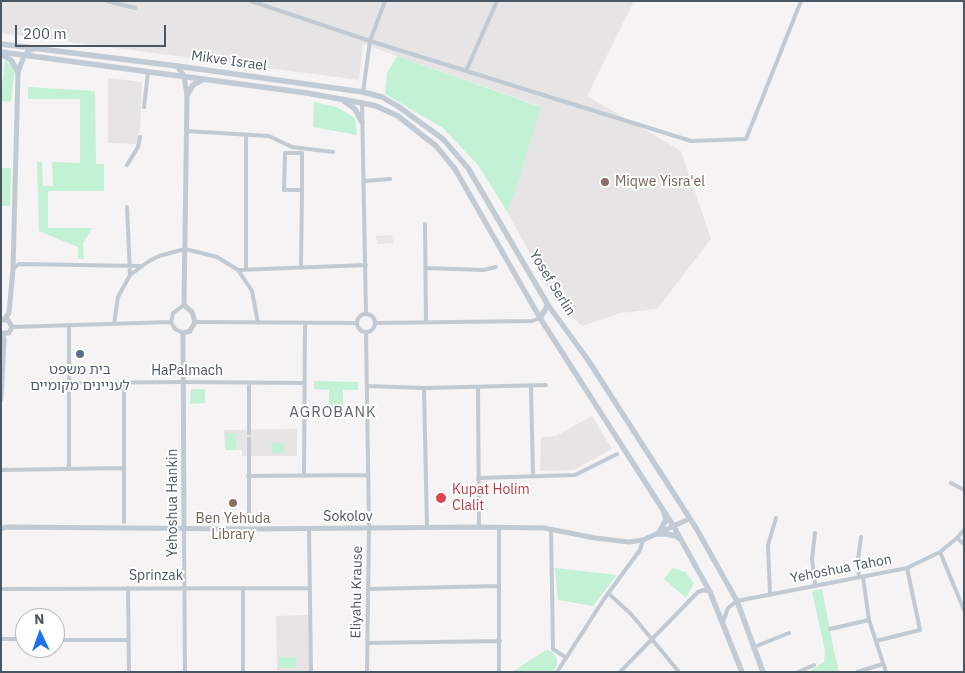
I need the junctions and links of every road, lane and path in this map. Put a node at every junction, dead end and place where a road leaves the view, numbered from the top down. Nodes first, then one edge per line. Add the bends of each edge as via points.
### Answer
1 (107, 1) edge
2 (251, 1) edge
3 (385, 1) edge
4 (497, 1) edge
5 (800, 1) edge
6 (135, 8) dead end
7 (370, 41) junction
8 (1, 44) edge
9 (35, 48) junction
10 (1, 53) edge
11 (24, 56) junction
12 (177, 66) junction
13 (466, 71) junction
14 (18, 72) junction
15 (148, 72) junction
16 (184, 76) junction
17 (206, 79) junction
18 (363, 92) junction
19 (187, 95) junction
20 (340, 99) junction
21 (362, 103) junction
22 (144, 107) dead end
23 (362, 122) junction
24 (186, 131) junction
25 (246, 135) junction
26 (140, 137) dead end
27 (333, 152) dead end
28 (127, 165) dead end
29 (390, 179) dead end
30 (365, 181) junction
31 (302, 190) junction
32 (127, 207) dead end
33 (425, 224) dead end
34 (185, 249) junction
35 (366, 265) junction
36 (128, 266) junction
37 (140, 266) junction
38 (302, 267) junction
39 (496, 267) dead end
40 (426, 268) junction
41 (13, 269) junction
42 (246, 269) junction
43 (238, 270) junction
44 (130, 275) junction
45 (184, 305) junction
46 (548, 305) junction
47 (366, 314) junction
48 (540, 318) junction
49 (3, 320) edge
50 (532, 321) junction
51 (171, 322) junction
52 (195, 322) junction
53 (426, 322) junction
54 (258, 323) junction
55 (356, 323) junction
56 (376, 323) junction
57 (114, 324) junction
58 (305, 324) junction
59 (69, 326) junction
60 (12, 327) junction
61 (547, 330) junction
62 (2, 333) edge
63 (183, 333) junction
64 (366, 333) junction
65 (184, 382) junction
66 (70, 383) junction
67 (124, 383) junction
68 (248, 383) junction
69 (305, 383) junction
70 (546, 385) dead end
71 (367, 386) junction
72 (531, 386) junction
73 (478, 387) junction
74 (424, 388) junction
75 (1, 399) edge
76 (249, 432) tunnel mouth
77 (249, 441) tunnel mouth
78 (617, 454) dead end
79 (123, 468) junction
80 (69, 469) junction
81 (1, 470) edge
82 (304, 474) junction
83 (368, 475) junction
84 (248, 476) junction
85 (533, 476) junction
86 (478, 478) junction
87 (951, 482) dead end
88 (964, 490) edge
89 (663, 508) junction
90 (776, 518) dead end
91 (249, 519) dead end
92 (689, 519) junction
93 (124, 522) dead end
94 (480, 527) junction
95 (498, 527) junction
96 (674, 527) junction
97 (184, 528) junction
98 (309, 528) junction
99 (369, 528) junction
100 (427, 528) junction
101 (551, 529) junction
102 (1, 530) edge
103 (964, 530) edge
104 (815, 533) dead end
105 (658, 534) junction
106 (861, 537) dead end
107 (957, 538) junction
108 (643, 540) junction
109 (682, 542) junction
110 (964, 544) edge
111 (940, 552) junction
112 (907, 568) junction
113 (861, 577) junction
114 (815, 585) junction
115 (499, 586) junction
116 (185, 587) junction
117 (128, 588) junction
118 (243, 588) junction
119 (309, 588) junction
120 (2, 589) dead end
121 (368, 589) junction
122 (710, 592) junction
123 (608, 593) junction
124 (770, 594) junction
125 (737, 601) junction
126 (964, 610) edge
127 (869, 620) junction
128 (723, 622) junction
129 (830, 629) dead end
130 (789, 633) dead end
131 (652, 638) junction
132 (1, 639) edge
133 (15, 639) edge
134 (65, 640) edge
135 (128, 640) junction
136 (500, 641) junction
137 (876, 641) junction
138 (368, 643) junction
139 (754, 647) junction
140 (565, 657) junction
141 (883, 664) junction
142 (814, 665) dead end
143 (129, 672) edge
144 (185, 672) edge
145 (243, 672) edge
146 (311, 672) edge
147 (367, 672) edge
148 (499, 672) edge
149 (557, 672) edge
150 (620, 672) edge
151 (679, 672) edge
152 (742, 672) edge
153 (763, 672) edge
154 (798, 672) edge
155 (857, 672) edge
156 (886, 672) edge

1 - 6 street
2 - 7 street
3 - 7 street
4 - 13 street
5 - 13 street via 746,139 691,141
7 - 13 street
7 - 18 street
8 - 9 main road, Mikve Israel
9 - 11 street
9 - 12 main road, Mikve Israel
10 - 11 main road, Mikve Israel
10 - 14 main road via 12,60
11 - 14 street
11 - 15 main road, Mikve Israel
12 - 16 street
12 - 18 main road, Mikve Israel
14 - 41 street
15 - 16 main road, Mikve Israel
15 - 22 street
16 - 17 main road, Mikve Israel
16 - 19 street
17 - 19 main road via 193,85
17 - 20 main road, Mikve Israel
18 - 21 main road
18 - 46 main road, Yosef Serlin via 382,97 443,139 468,168
19 - 24 street
20 - 21 main road, Mikve Israel
20 - 23 main road via 355,109
21 - 23 street
21 - 48 main road, Yosef Serlin via 398,116 436,146 455,168
23 - 30 street
24 - 25 street
24 - 34 street
25 - 27 street via 269,136 292,147
25 - 42 street
26 - 28 street
29 - 30 street
30 - 35 street
31 - 31 street via 302,153 284,153 284,190
31 - 38 street
32 - 36 street
33 - 40 street
34 - 37 street via 159,256
34 - 43 street via 217,257
34 - 45 street
35 - 38 street
35 - 47 street
36 - 37 street
36 - 41 street via 19,264
36 - 44 street
37 - 44 street
38 - 42 street
39 - 40 street via 483,270
40 - 53 street
41 - 49 street via 9,313
42 - 43 street
43 - 54 street via 252,291
44 - 57 street via 118,297
45 - 51 street via 173,313
45 - 52 street via 192,312
46 - 48 main road
46 - 92 main road, Yosef Serlin via 588,360
47 - 55 street via 360,316
47 - 56 street
48 - 50 street
48 - 61 main road, Yosef Serlin
49 - 60 street via 10,322
50 - 53 street
50 - 61 street
51 - 57 street
51 - 63 street
52 - 54 street
52 - 63 street via 192,329
53 - 56 street
54 - 58 street
55 - 58 street
55 - 64 street via 360,331
56 - 64 street via 374,329
57 - 59 street
58 - 69 street
59 - 60 street
59 - 66 street
60 - 62 street via 9,333
61 - 89 main road, Yosef Serlin
62 - 75 street
63 - 65 street, Yehoshua Hankin
64 - 71 street, Eliyahu Krause
65 - 67 street, HaPalmach
65 - 68 street, HaPalmach
65 - 97 street, Yehoshua Hankin
66 - 67 street, HaPalmach
66 - 80 street
67 - 79 street
68 - 69 street, HaPalmach
68 - 76 street
69 - 82 street
70 - 72 street
71 - 74 street
71 - 83 street, Eliyahu Krause
72 - 73 street
72 - 85 street
73 - 74 street
73 - 86 street
74 - 100 street
77 - 84 street
78 - 85 street via 575,475
79 - 80 street
79 - 93 street
80 - 81 street
82 - 83 street
82 - 84 street
83 - 99 street, Eliyahu Krause
84 - 91 street
85 - 86 street
86 - 94 street
87 - 88 street
89 - 96 main road, Yosef Serlin
89 - 105 main road via 666,520
90 - 124 street via 768,545
92 - 96 street, Sokolov
92 - 125 main road, Yosef Serlin
94 - 95 street, Sokolov
94 - 100 street, Sokolov
95 - 101 street, Sokolov
95 - 115 street
96 - 105 street, Sokolov
96 - 109 main road, Yosef Serlin
97 - 98 street, Sokolov
97 - 102 street, Sokolov via 6,527
97 - 116 street, Yehoshua Hankin
98 - 99 street, Sokolov
98 - 119 street
99 - 100 street, Sokolov
99 - 121 street, Eliyahu Krause
101 - 108 street, Sokolov via 629,542
101 - 140 street via 553,649
103 - 107 street, Yehoshua Tahon
104 - 114 street via 812,559
105 - 108 street, Sokolov
105 - 109 main road via 676,536
106 - 113 street via 858,560
107 - 110 street
107 - 111 street, Yehoshua Tahon
108 - 123 street via 640,550
109 - 122 main road, Yosef Serlin
111 - 112 street, Yehoshua Tahon
111 - 126 street
112 - 113 street, Yehoshua Tahon
112 - 137 street via 920,630
113 - 114 street, Yehoshua Tahon
113 - 127 street
114 - 124 street, Yehoshua Tahon
115 - 121 street
115 - 136 street
116 - 117 street, Sprinzak
116 - 118 street, Sprinzak
116 - 144 street, Yehoshua Hankin
117 - 120 street, Sprinzak
117 - 135 street
118 - 119 street, Sprinzak
118 - 145 street
119 - 146 street
121 - 138 street, Eliyahu Krause
122 - 128 main road, Yosef Serlin
122 - 131 street via 698,592
123 - 131 street
123 - 140 street
124 - 125 street, Yehoshua Tahon
125 - 128 street via 728,608
125 - 139 main road, Yosef Serlin
127 - 129 street
127 - 137 street
128 - 152 main road, Yosef Serlin
130 - 139 street
131 - 150 street
131 - 151 street
132 - 133 street
134 - 135 street
135 - 143 street
136 - 138 street
136 - 148 street
137 - 141 street
138 - 147 street, Eliyahu Krause
139 - 153 main road, Yosef Serlin
140 - 149 street
141 - 155 street
141 - 156 street
142 - 154 street

